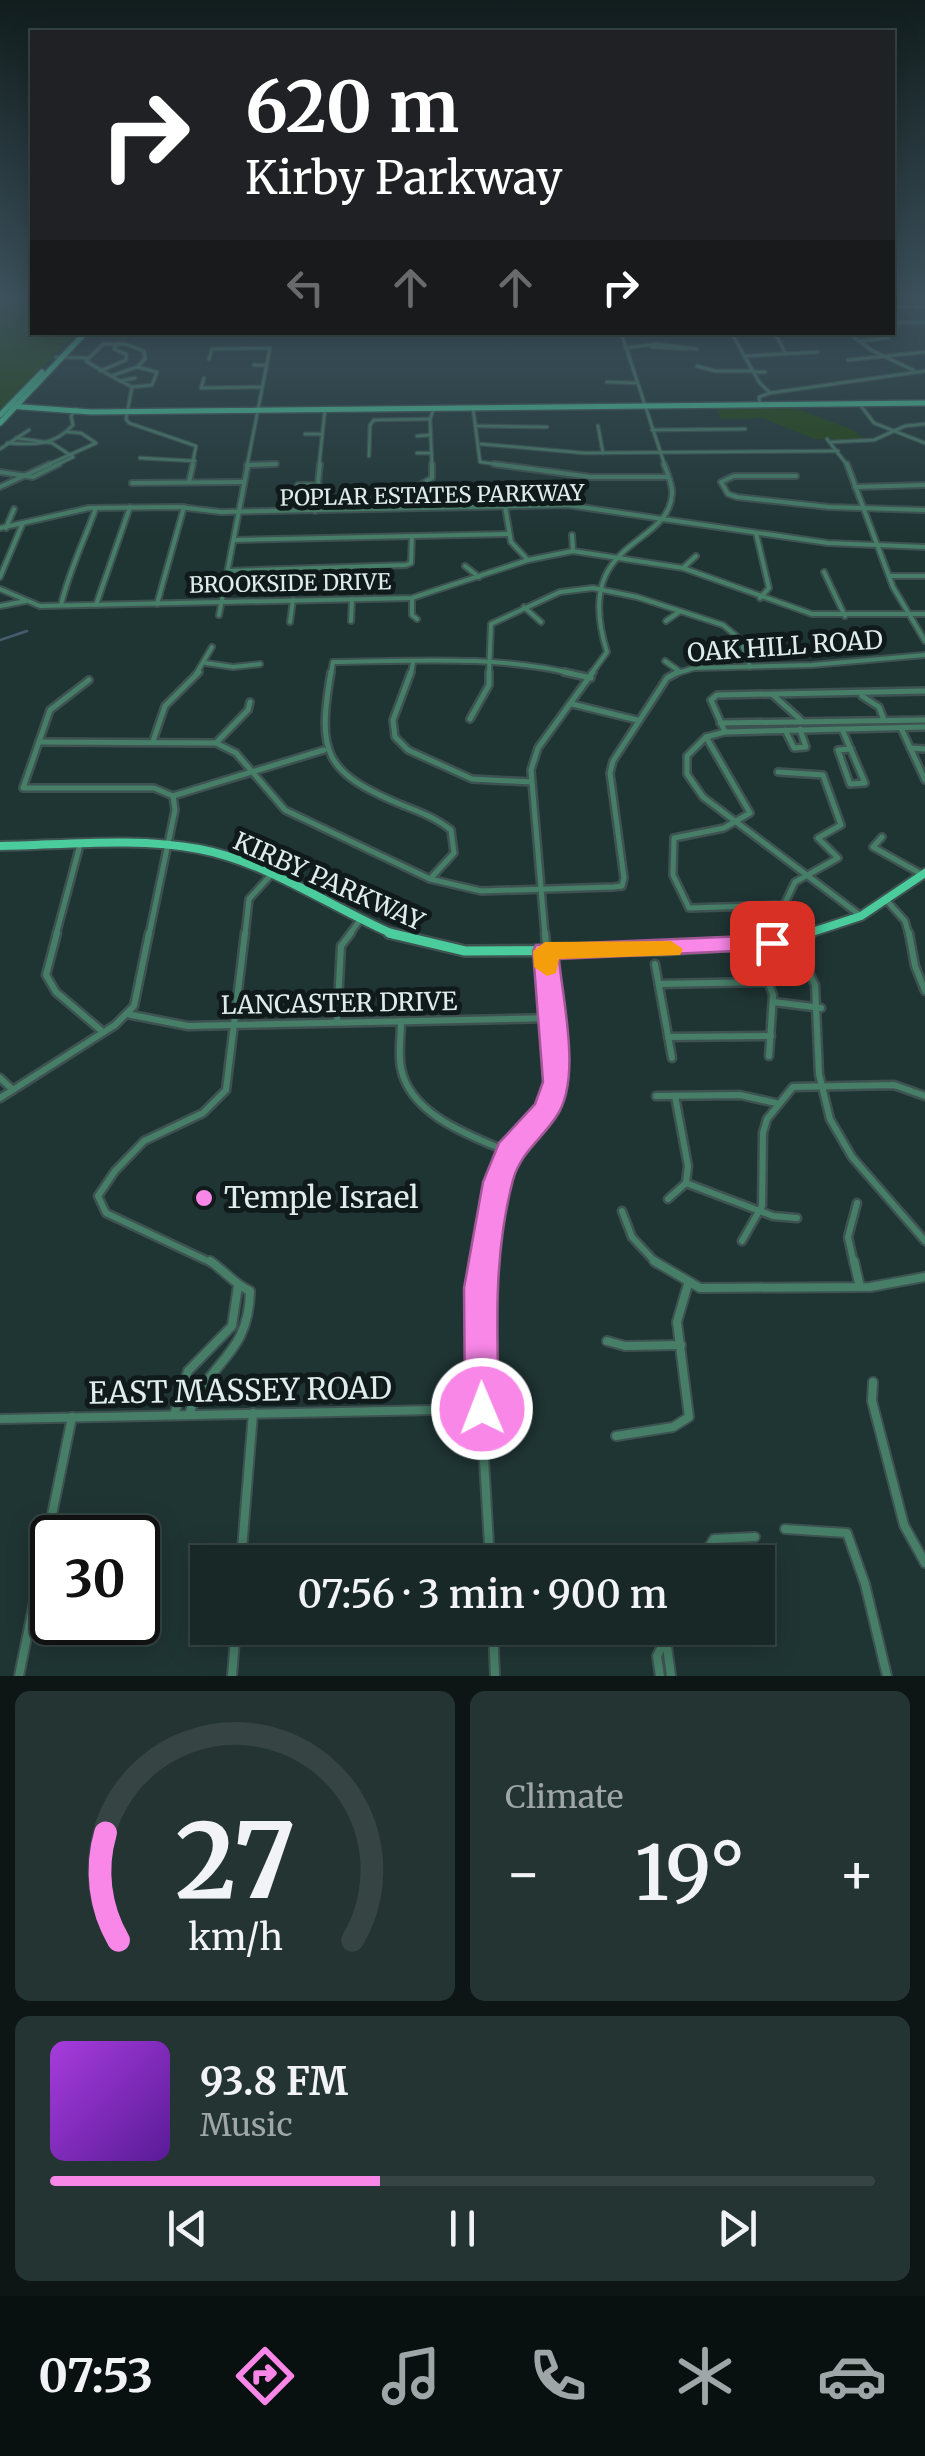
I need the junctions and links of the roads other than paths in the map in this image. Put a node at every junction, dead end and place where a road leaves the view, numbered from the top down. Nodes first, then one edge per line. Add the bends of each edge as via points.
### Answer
1 (40, 378) edge
2 (114, 378) edge
3 (133, 378) edge
4 (136, 378) edge
5 (155, 378) edge
6 (204, 378) dead end
7 (264, 378) edge
8 (635, 378) edge
9 (759, 378) edge
10 (870, 378) edge
11 (120, 382) junction
12 (607, 382) dead end
13 (636, 382) junction
14 (132, 387) junction
15 (262, 388) junction
16 (770, 392) junction
17 (925, 402) edge
18 (858, 403) junction
19 (760, 404) junction
20 (14, 405) junction
21 (643, 406) junction
22 (365, 408) junction
23 (434, 408) junction
24 (473, 408) junction
25 (259, 409) junction
26 (325, 409) junction
27 (75, 410) junction
28 (129, 410) junction
29 (0, 415) edge
30 (430, 419) junction
31 (374, 420) junction
32 (0, 423) edge
33 (925, 424) edge
34 (476, 426) junction
35 (598, 426) dead end
36 (547, 427) dead end
37 (745, 429) dead end
38 (29, 430) dead end
39 (652, 430) junction
40 (68, 432) junction
41 (892, 432) junction
42 (306, 434) dead end
43 (322, 434) junction
44 (430, 435) junction
45 (416, 436) dead end
46 (16, 438) junction
47 (52, 442) junction
48 (925, 442) edge
49 (7, 443) junction
50 (480, 444) junction
51 (0, 449) edge
52 (838, 451) junction
53 (70, 452) junction
54 (431, 453) junction
55 (603, 453) junction
56 (660, 453) junction
57 (417, 454) dead end
58 (369, 456) dead end
59 (140, 458) dead end
60 (195, 461) junction
61 (276, 464) dead end
62 (247, 465) junction
63 (0, 472) edge
64 (23, 476) junction
65 (668, 476) junction
66 (796, 476) dead end
67 (189, 482) junction
68 (244, 482) junction
69 (132, 483) dead end
70 (423, 483) dead end
71 (318, 484) junction
72 (298, 485) dead end
73 (925, 485) edge
74 (856, 486) junction
75 (0, 487) edge
76 (505, 506) junction
77 (130, 507) junction
78 (184, 507) junction
79 (96, 508) junction
80 (866, 508) junction
81 (14, 509) dead end
82 (925, 510) edge
83 (315, 511) junction
84 (240, 512) junction
85 (662, 519) junction
86 (22, 525) junction
87 (3, 528) edge
88 (508, 534) junction
89 (572, 534) dead end
90 (756, 534) junction
91 (412, 536) junction
92 (234, 540) junction
93 (880, 546) junction
94 (925, 547) edge
95 (573, 551) junction
96 (696, 556) dead end
97 (616, 557) junction
98 (528, 560) junction
99 (465, 566) dead end
100 (683, 568) junction
101 (228, 571) junction
102 (824, 572) dead end
103 (890, 576) junction
104 (925, 576) edge
105 (0, 577) edge
106 (479, 577) junction
107 (0, 589) edge
108 (601, 590) junction
109 (352, 598) junction
110 (412, 598) junction
111 (760, 598) junction
112 (293, 599) junction
113 (222, 600) junction
114 (26, 601) junction
115 (157, 604) junction
116 (61, 605) junction
117 (96, 605) junction
118 (0, 606) edge
119 (524, 607) junction
120 (679, 612) junction
121 (925, 614) edge
122 (219, 615) dead end
123 (908, 615) junction
124 (845, 616) junction
125 (417, 619) dead end
126 (351, 621) dead end
127 (666, 621) dead end
128 (290, 622) dead end
129 (541, 622) dead end
130 (925, 641) edge
131 (212, 647) dead end
132 (925, 654) edge
133 (490, 660) junction
134 (665, 661) dead end
135 (413, 662) junction
136 (206, 663) junction
137 (260, 664) dead end
138 (750, 666) junction
139 (678, 670) junction
140 (591, 678) junction
141 (90, 680) dead end
142 (925, 691) edge
143 (859, 694) junction
144 (774, 695) junction
145 (250, 702) dead end
146 (572, 704) junction
147 (470, 719) dead end
148 (638, 720) junction
149 (803, 722) junction
150 (720, 723) junction
151 (885, 724) junction
152 (925, 724) edge
153 (900, 728) junction
154 (842, 729) junction
155 (786, 730) junction
156 (800, 730) junction
157 (725, 732) junction
158 (706, 738) junction
159 (154, 741) junction
160 (39, 742) junction
161 (216, 743) junction
162 (910, 748) junction
163 (851, 749) junction
164 (925, 749) edge
165 (324, 750) junction
166 (249, 770) junction
167 (778, 772) dead end
168 (925, 780) edge
169 (530, 782) junction
170 (173, 796) junction
171 (738, 822) junction
172 (882, 837) dead end
173 (168, 844) junction
174 (80, 845) junction
175 (0, 846) edge
176 (808, 874) junction
177 (924, 874) edge
178 (270, 876) junction
179 (430, 879) junction
180 (540, 888) junction
181 (887, 902) junction
182 (862, 916) junction
183 (360, 920) junction
184 (793, 940) junction
185 (545, 951) junction
186 (761, 961) dead end
187 (656, 964) dead end
188 (770, 982) junction
189 (659, 984) junction
190 (925, 991) edge
191 (774, 1002) junction
192 (821, 1008) junction
193 (128, 1014) junction
194 (552, 1018) junction
195 (402, 1021) junction
196 (338, 1022) junction
197 (234, 1026) junction
198 (103, 1032) junction
199 (770, 1036) junction
200 (668, 1037) junction
201 (769, 1056) dead end
202 (672, 1058) dead end
203 (0, 1078) edge
204 (820, 1084) junction
205 (13, 1090) junction
206 (656, 1096) dead end
207 (675, 1096) junction
208 (925, 1096) edge
209 (0, 1098) edge
210 (776, 1102) junction
211 (509, 1152) junction
212 (686, 1183) junction
213 (668, 1198) dead end
214 (857, 1203) dead end
215 (622, 1211) dead end
216 (762, 1212) junction
217 (797, 1218) dead end
218 (742, 1241) dead end
219 (925, 1241) edge
220 (925, 1277) edge
221 (688, 1284) junction
222 (238, 1286) junction
223 (860, 1287) junction
224 (607, 1340) dead end
225 (681, 1346) junction
226 (873, 1382) dead end
227 (482, 1409) junction
228 (253, 1413) junction
229 (189, 1414) junction
230 (174, 1415) junction
231 (72, 1417) junction
232 (0, 1419) edge
233 (616, 1436) dead end
234 (786, 1529) dead end
235 (755, 1536) dead end
236 (242, 1545) edge
237 (488, 1545) edge
238 (710, 1545) edge
239 (925, 1563) edge
240 (235, 1645) edge
241 (494, 1645) edge
242 (662, 1645) edge
243 (669, 1645) edge
244 (19, 1676) edge
245 (232, 1676) edge
246 (495, 1676) edge
247 (660, 1676) edge
248 (672, 1676) edge
249 (888, 1676) edge

1 - 20 main road
2 - 11 street
3 - 11 street
4 - 14 street
5 - 14 street via 152,385
6 - 15 street via 201,388
7 - 15 street
8 - 13 street
9 - 16 street
10 - 16 street
11 - 14 street
12 - 13 street
13 - 21 street
14 - 28 street
15 - 25 street
16 - 19 street via 760,396
17 - 18 main road
18 - 19 main road
18 - 41 street via 869,420
19 - 21 main road
20 - 27 main road
20 - 29 main road
20 - 32 main road
21 - 24 main road
21 - 39 street
22 - 23 main road
22 - 26 main road
22 - 31 street
23 - 24 main road
23 - 30 street
24 - 34 street
25 - 26 main road
25 - 28 main road
25 - 62 street
26 - 43 street
27 - 28 main road
27 - 40 street
28 - 60 street via 129,424 193,444
30 - 31 street
30 - 44 street
31 - 58 street
33 - 41 street
34 - 36 street
34 - 50 street
35 - 55 street
37 - 39 street
38 - 46 street
39 - 56 street
40 - 47 street
40 - 53 street via 96,442
41 - 48 street
41 - 52 street via 874,440 829,441
42 - 43 street
43 - 71 street
44 - 45 street
44 - 54 street
46 - 47 street
46 - 49 street
47 - 49 street
47 - 53 street
49 - 51 street
50 - 55 street
50 - 65 street via 480,462 591,477
52 - 56 street
52 - 74 street
53 - 64 street via 72,458 38,476
54 - 57 street
54 - 70 street via 432,478
55 - 56 street
56 - 65 street
59 - 60 street
60 - 67 street
61 - 62 street
62 - 68 street
63 - 64 street
64 - 75 street
65 - 85 street via 673,492
66 - 80 street via 734,476 724,478 723,487 737,497
67 - 68 street
67 - 69 street
68 - 84 street
71 - 72 street
71 - 83 street
73 - 74 street
74 - 80 street
76 - 83 street, POPLAR ESTATES PARKWAY
76 - 85 street, POPLAR ESTATES PARKWAY via 580,506
76 - 88 street
77 - 78 street, POPLAR ESTATES PARKWAY
77 - 79 street, POPLAR ESTATES PARKWAY
77 - 117 street
78 - 84 street, POPLAR ESTATES PARKWAY
78 - 115 street
79 - 86 street, POPLAR ESTATES PARKWAY
79 - 116 street
80 - 82 street
80 - 93 street
81 - 87 street
83 - 84 street, POPLAR ESTATES PARKWAY
84 - 92 street
85 - 90 street, POPLAR ESTATES PARKWAY
85 - 97 street
86 - 87 street, POPLAR ESTATES PARKWAY
86 - 105 street
88 - 91 street
88 - 98 street
89 - 95 street
90 - 93 street, POPLAR ESTATES PARKWAY
90 - 111 street via 769,588
91 - 92 street
91 - 101 street via 406,566
92 - 101 street
93 - 94 street, POPLAR ESTATES PARKWAY
93 - 103 street
95 - 97 street, BROOKSIDE DRIVE
95 - 98 street, BROOKSIDE DRIVE
96 - 100 street
97 - 100 street, BROOKSIDE DRIVE
97 - 108 street
98 - 106 street, BROOKSIDE DRIVE
99 - 106 street
100 - 111 street, BROOKSIDE DRIVE
101 - 113 street
102 - 124 street
103 - 104 street
103 - 123 street
106 - 110 street, BROOKSIDE DRIVE
107 - 114 street
108 - 119 street via 570,590
108 - 120 street
108 - 140 street via 597,607 608,652
109 - 110 street, BROOKSIDE DRIVE
109 - 112 street, BROOKSIDE DRIVE
109 - 126 street
110 - 125 street
111 - 124 street, BROOKSIDE DRIVE
112 - 113 street, BROOKSIDE DRIVE
112 - 128 street
113 - 115 street, BROOKSIDE DRIVE
113 - 122 street
114 - 116 street, BROOKSIDE DRIVE
114 - 118 street, BROOKSIDE DRIVE
115 - 117 street, BROOKSIDE DRIVE
116 - 117 street, BROOKSIDE DRIVE
119 - 129 street
119 - 133 street via 491,624
120 - 127 street
120 - 138 street via 735,632
121 - 123 street, BROOKSIDE DRIVE
123 - 124 street, BROOKSIDE DRIVE
123 - 130 street
131 - 136 street
132 - 138 street, OAK HILL ROAD
133 - 135 street
133 - 140 street
133 - 147 street via 489,686
134 - 139 street
135 - 165 street via 333,662 322,710
135 - 169 street via 393,720 408,750 472,779
136 - 137 street
136 - 159 street via 164,706
138 - 139 street, OAK HILL ROAD
139 - 148 street, OAK HILL ROAD
140 - 146 street
141 - 160 street via 53,706
142 - 143 street
143 - 144 street
143 - 151 street via 880,707
144 - 149 street
144 - 150 street via 715,696
145 - 161 street
146 - 148 street
146 - 169 street via 538,748
148 - 180 street, OAK HILL ROAD via 610,773 622,886
149 - 150 street
149 - 151 street
150 - 157 street
151 - 152 street
151 - 153 street
151 - 154 street
152 - 153 street
153 - 162 street
154 - 156 street
154 - 163 street
155 - 156 street
155 - 156 street via 794,748 806,747
155 - 157 street
157 - 158 street
158 - 171 street via 745,795 750,812
158 - 171 street via 687,756 687,774 703,797
159 - 160 street
159 - 161 street
160 - 170 street via 23,788 154,788
161 - 166 street
162 - 164 street
162 - 168 street
163 - 163 street via 858,766 865,783 850,784 838,750
165 - 166 street
165 - 179 street via 344,775 451,830 454,853
166 - 170 street
166 - 179 street via 285,810
167 - 176 street via 824,774 841,825 818,838 838,858
169 - 180 street
170 - 173 street
171 - 176 street
171 - 176 street via 674,838 680,900 689,908 784,904 795,882
172 - 177 street via 872,847
173 - 174 main road, KIRBY PARKWAY
173 - 178 main road, KIRBY PARKWAY via 224,855
173 - 193 street via 140,988
174 - 175 main road, KIRBY PARKWAY
174 - 198 street via 46,975
176 - 182 street
177 - 181 main road, KIRBY PARKWAY
178 - 183 main road, KIRBY PARKWAY
178 - 197 street via 249,899
179 - 180 street via 481,891
180 - 185 street
181 - 182 main road, KIRBY PARKWAY
181 - 190 street via 903,914 912,938 910,957
182 - 184 main road, KIRBY PARKWAY
183 - 185 main road, KIRBY PARKWAY via 446,949
183 - 196 street via 343,940
184 - 185 main road, KIRBY PARKWAY
184 - 192 street via 815,978
185 - 194 street
186 - 188 street
187 - 189 street
188 - 189 street
188 - 191 street
189 - 200 street
191 - 192 street
191 - 199 street
192 - 204 street
193 - 197 street, LANCASTER DRIVE via 168,1025
193 - 198 street
194 - 195 street, LANCASTER DRIVE
194 - 211 street via 555,1092
195 - 196 street, LANCASTER DRIVE
195 - 211 street via 402,1072 413,1091 448,1125
196 - 197 street, LANCASTER DRIVE
197 - 222 street via 220,1103 152,1135 98,1196 106,1213 204,1258
198 - 205 street
199 - 200 street
199 - 201 street
200 - 202 street
203 - 205 street
204 - 208 street via 894,1085
204 - 210 street via 793,1087
204 - 219 street via 848,1154
205 - 209 street
206 - 207 street
207 - 210 street
207 - 212 street
210 - 216 street via 760,1138
211 - 227 street via 480,1288
212 - 213 street
212 - 216 street
214 - 223 street via 849,1245
215 - 221 street via 628,1230 655,1262
216 - 217 street
216 - 218 street
220 - 223 street
221 - 223 street via 718,1290
221 - 225 street via 678,1315
222 - 229 street via 250,1291 248,1329 239,1348 194,1392
222 - 230 street via 232,1326 188,1371
224 - 225 street
225 - 233 street via 690,1405 686,1420 673,1429
226 - 239 street via 901,1516
227 - 228 street, EAST MASSEY ROAD
227 - 237 street
228 - 229 street, EAST MASSEY ROAD
228 - 236 street
229 - 230 street, EAST MASSEY ROAD
230 - 231 street, EAST MASSEY ROAD
231 - 232 street, EAST MASSEY ROAD
231 - 244 street
234 - 249 street via 847,1532
235 - 238 street via 714,1538
240 - 245 street
241 - 246 street
242 - 247 street
243 - 248 street

